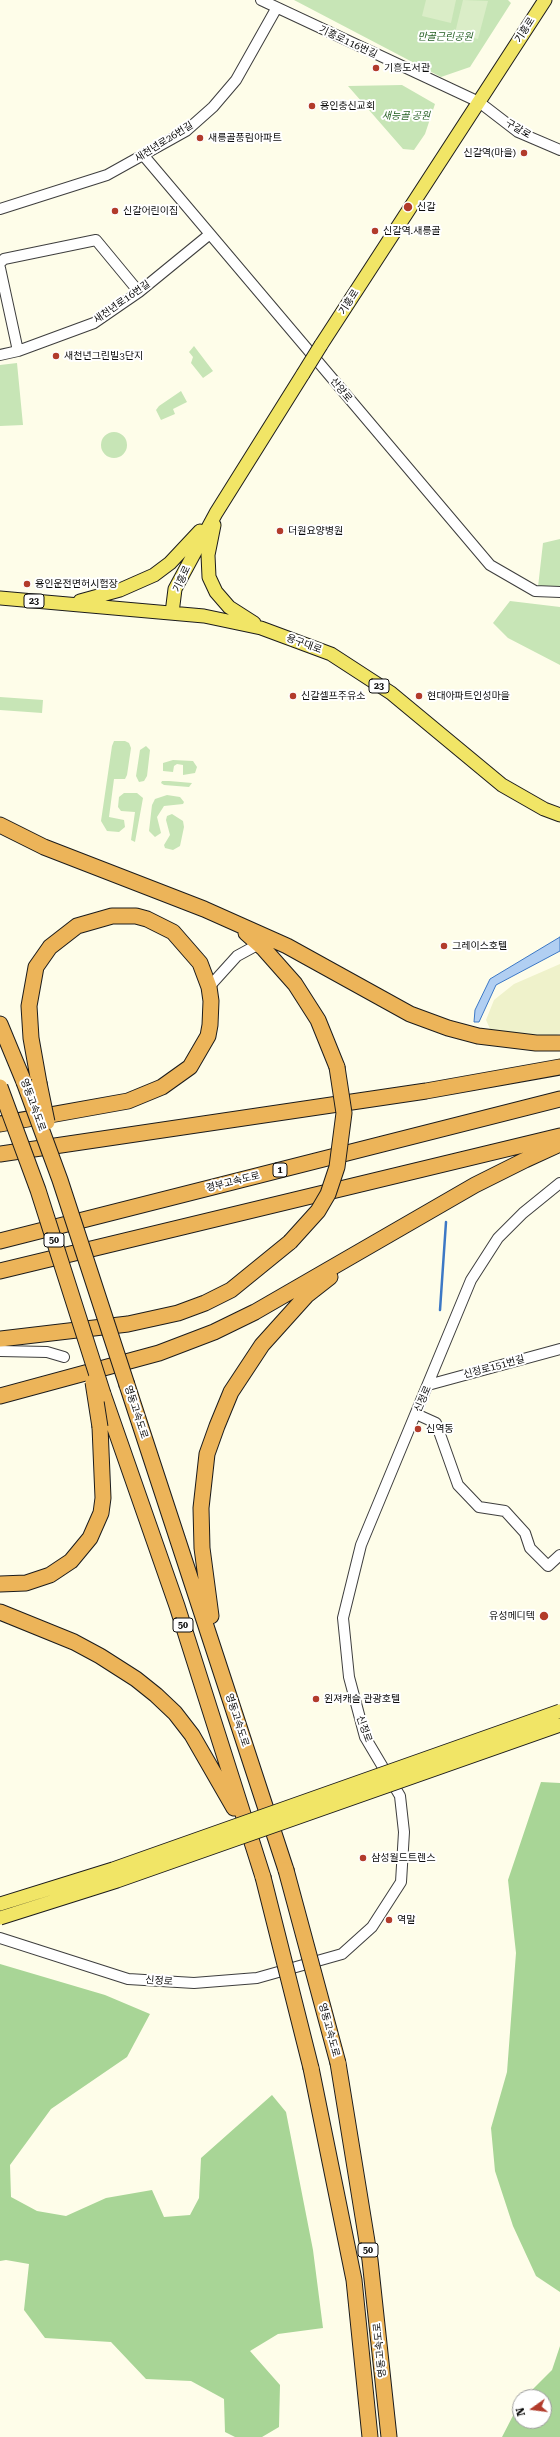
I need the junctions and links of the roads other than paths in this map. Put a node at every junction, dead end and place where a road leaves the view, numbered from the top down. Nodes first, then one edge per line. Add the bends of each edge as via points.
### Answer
1 (261, 0) edge
2 (545, 0) edge
3 (276, 9) junction
4 (479, 102) junction
5 (560, 150) edge
6 (144, 156) junction
7 (0, 210) edge
8 (210, 234) junction
9 (0, 263) edge
10 (0, 268) edge
11 (139, 292) junction
12 (18, 351) junction
13 (0, 355) edge
14 (216, 513) junction
15 (560, 592) edge
16 (0, 598) edge
17 (69, 604) junction
18 (172, 613) junction
19 (260, 628) junction
20 (560, 815) edge
21 (0, 824) edge
22 (204, 909) junction
23 (259, 944) junction
24 (209, 987) junction
25 (0, 1024) edge
26 (560, 1043) edge
27 (560, 1067) edge
28 (32, 1082) junction
29 (0, 1087) edge
30 (560, 1099) edge
31 (0, 1124) edge
32 (560, 1136) edge
33 (560, 1144) edge
34 (0, 1154) edge
35 (560, 1183) edge
36 (389, 1234) junction
37 (0, 1241) edge
38 (0, 1272) edge
39 (86, 1335) junction
40 (0, 1339) edge
41 (560, 1349) edge
42 (0, 1352) edge
43 (64, 1357) dead end
44 (428, 1385) junction
45 (0, 1396) edge
46 (416, 1414) junction
47 (560, 1555) edge
48 (0, 1584) edge
49 (0, 1612) edge
50 (221, 1668) junction
51 (560, 1711) edge
52 (560, 1725) edge
53 (258, 1858) junction
54 (0, 1904) edge
55 (0, 1918) edge
56 (0, 1938) edge
57 (370, 2437) edge
58 (389, 2437) edge

1 - 3 street, 기흥로116번길
2 - 4 main road, 기흥로
3 - 4 street, 기흥로116번길
3 - 6 street, 새천년로26번길 via 242,72 213,107 186,131
4 - 5 street, 구갈로 via 518,132
4 - 14 main road, 기흥로, bridge via 321,345
6 - 7 street, 새천년로26번길 via 107,174
6 - 8 street, 산양로
8 - 11 street, 새천년로16번길
8 - 15 street, 산양로 via 490,565 536,591
9 - 11 street via 4,259 96,240
10 - 12 street
11 - 12 street, 새천년로16번길 via 94,323
12 - 13 street, 새천년로16번길
14 - 17 main road via 170,563 154,575 105,595
14 - 18 main road, 기흥로 via 175,589
14 - 19 main road via 208,555 209,577 216,592 229,607
16 - 17 main road, 용구대로 / 23
17 - 18 main road, 용구대로 / 23
18 - 19 main road, 용구대로 / 23 via 204,616
19 - 20 main road, 용구대로 / 23 via 331,654 391,693 502,785 544,809
21 - 22 highway via 44,847
22 - 23 highway via 228,920
22 - 26 highway via 287,946 410,1014 448,1028 504,1040
23 - 24 street via 237,956
23 - 40 highway, bridge via 280,965 308,1002 337,1067 344,1113 337,1167 328,1194 318,1211 290,1242 231,1290 205,1303 178,1313 128,1324
24 - 28 highway via 200,963 192,953 173,932 158,924 147,919 124,915 101,918 77,926 50,947 36,967 32,980 29,1021
24 - 31 highway via 211,1012 208,1036 190,1067 174,1081 128,1101
25 - 28 highway, 영동고속도로
27 - 34 highway via 419,1092
28 - 50 highway, 영동고속도로 / 50, bridge via 60,1180
29 - 39 highway, 영동고속도로 / 50, bridge via 38,1190
30 - 37 highway, 경부고속도로 / 1
32 - 38 highway
33 - 36 highway via 502,1171
35 - 44 street, 신정로 via 523,1213 498,1238 483,1259 471,1280
36 - 45 highway via 255,1312 214,1332 159,1353
36 - 50 highway via 307,1295 284,1319 247,1366 231,1392 217,1426 208,1454 200,1508 202,1548
39 - 48 highway, bridge via 100,1427 103,1498 100,1513 90,1538 71,1561 50,1575 26,1583
39 - 53 highway, 영동고속도로 / 50, bridge via 103,1394 177,1606
41 - 44 street, 신정로151번길
42 - 43 street via 47,1352
44 - 46 street, 신정로
46 - 47 street via 436,1423 458,1485 479,1507 505,1511 524,1533 530,1548 548,1566
46 - 56 street, 신정로 via 361,1545 343,1618 349,1677 365,1737 400,1796 404,1832 401,1882 372,1927 342,1954 257,1978 194,1983 128,1979
49 - 53 highway via 74,1642 100,1656 136,1679 175,1713 204,1754
50 - 58 highway, 영동고속도로 / 50, bridge via 286,1870 338,2064 370,2260
51 - 54 main road, bridge via 113,1868
52 - 55 main road, bridge via 118,1881
53 - 57 highway, 영동고속도로 / 50, bridge via 310,2068 354,2280

